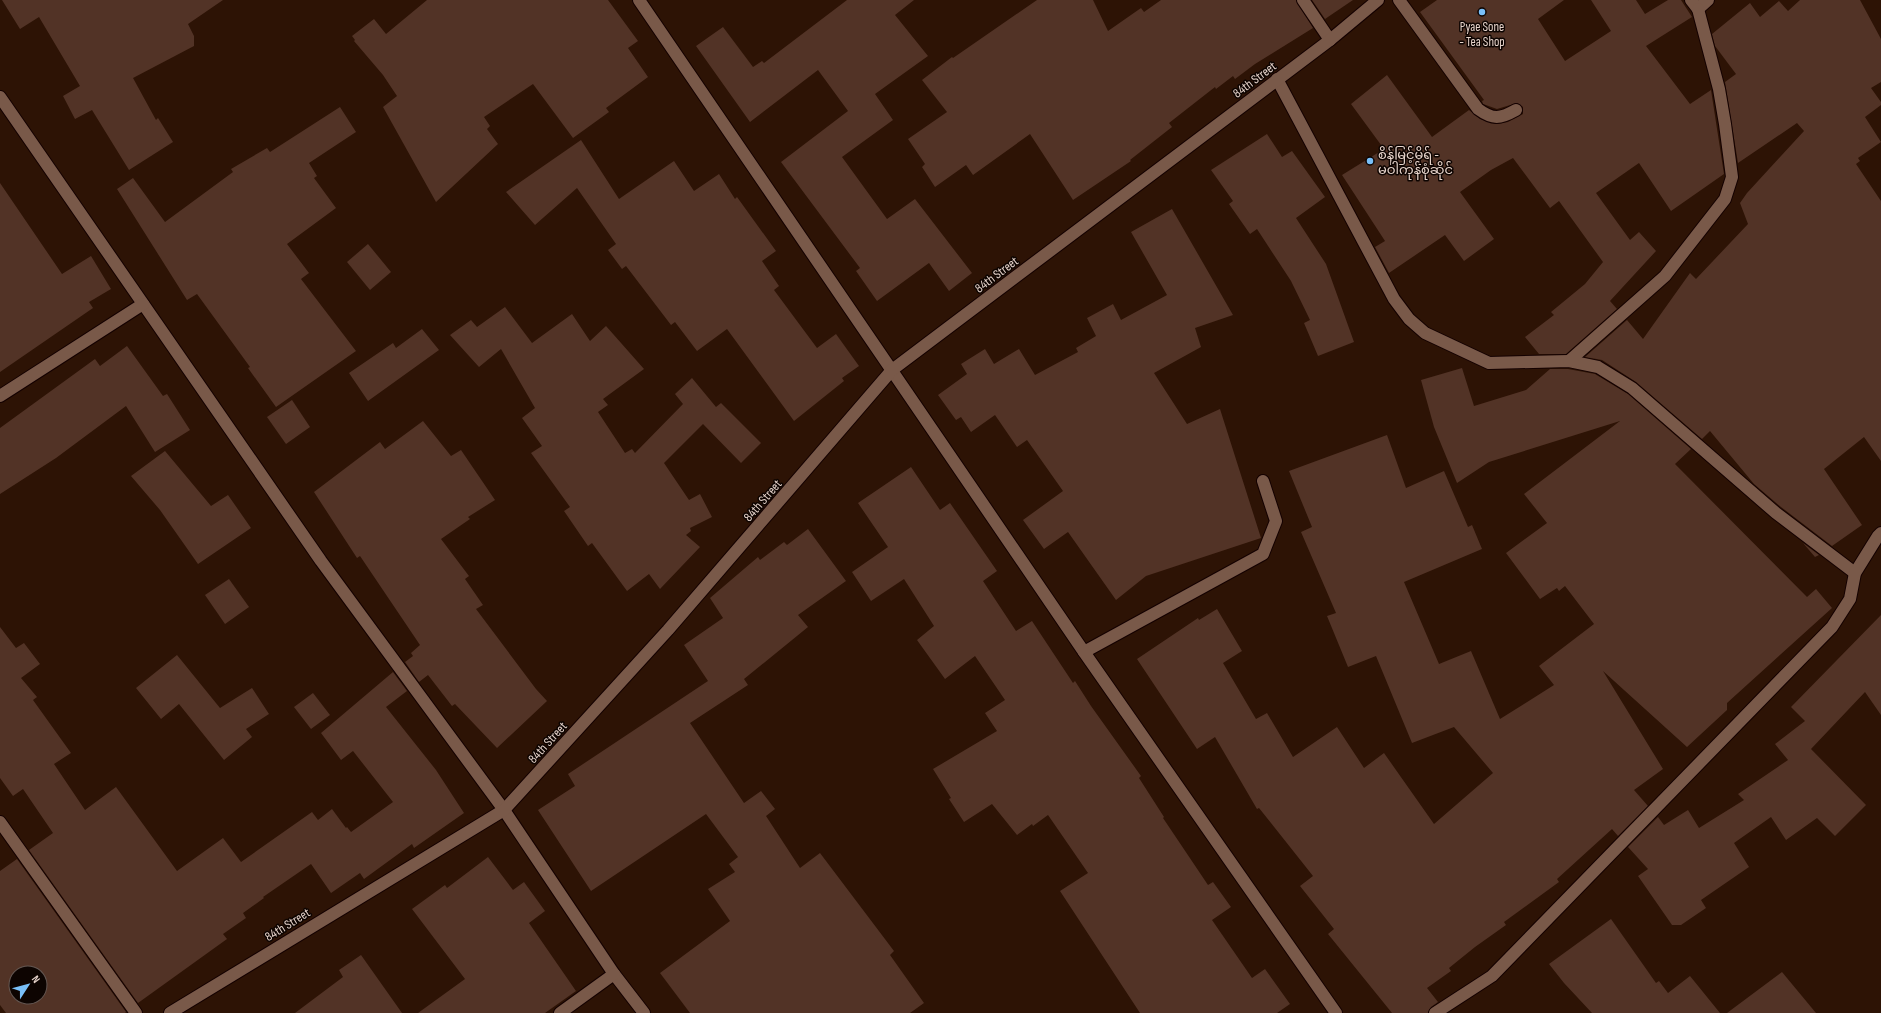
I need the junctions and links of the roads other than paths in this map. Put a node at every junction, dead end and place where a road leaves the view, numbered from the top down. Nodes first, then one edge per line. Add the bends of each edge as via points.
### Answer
1 (639, 0) edge
2 (1303, 0) edge
3 (1378, 0) edge
4 (1399, 0) edge
5 (1708, 0) edge
6 (1695, 4) edge
7 (1330, 40) junction
8 (1277, 79) junction
9 (0, 97) edge
10 (1516, 110) dead end
11 (143, 304) junction
12 (1569, 361) junction
13 (892, 370) junction
14 (0, 396) edge
15 (1264, 481) dead end
16 (1881, 533) edge
17 (1855, 573) junction
18 (1084, 652) junction
19 (504, 810) junction
20 (0, 822) edge
21 (614, 974) junction
22 (136, 1013) edge
23 (170, 1013) edge
24 (560, 1013) edge
25 (644, 1013) edge
26 (1336, 1013) edge
27 (1435, 1013) edge

1 - 13 street
2 - 7 street
3 - 7 street, 84th Street
4 - 10 street via 1478,109 1489,117 1505,116
5 - 6 street
6 - 12 street via 1719,89 1725,124 1732,177 1725,199 1665,276
7 - 8 street, 84th Street
8 - 12 street via 1394,299 1425,334 1489,363
8 - 13 street, 84th Street
9 - 11 street
11 - 14 street
11 - 19 street via 321,561
12 - 17 street via 1598,367 1632,388 1776,513
13 - 18 street
13 - 19 street, 84th Street via 668,630
15 - 18 street via 1276,521 1263,554
16 - 17 street
17 - 27 street via 1850,599 1832,626 1492,976
18 - 26 street
19 - 21 street
19 - 23 street, 84th Street
20 - 22 street
21 - 24 street
21 - 25 street

